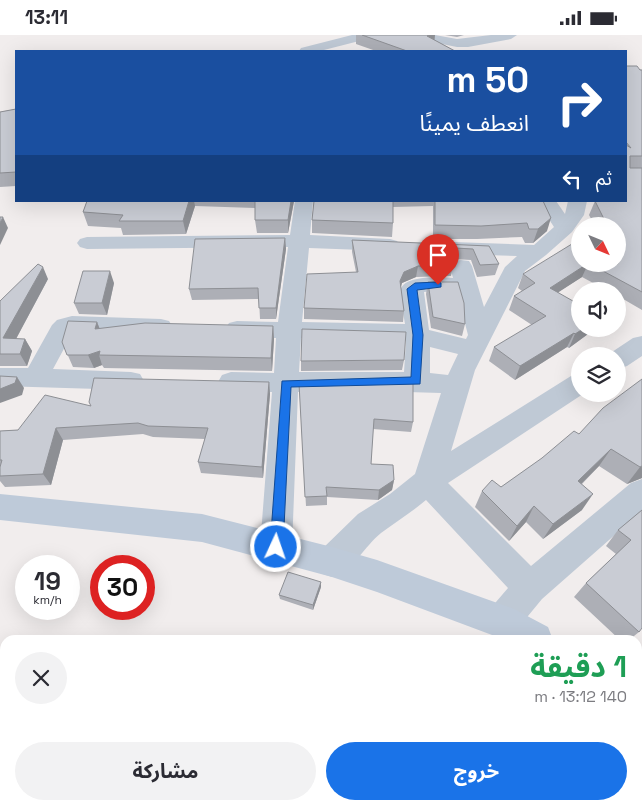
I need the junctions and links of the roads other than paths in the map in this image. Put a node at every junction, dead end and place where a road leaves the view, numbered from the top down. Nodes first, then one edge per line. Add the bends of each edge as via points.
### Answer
1 (367, 35) edge
2 (416, 35) edge
3 (512, 35) edge
4 (310, 50) edge
5 (304, 202) edge
6 (547, 202) edge
7 (578, 202) edge
8 (565, 228) junction
9 (300, 241) junction
10 (86, 243) dead end
11 (408, 246) edge
12 (538, 251) junction
13 (466, 285) junction
14 (178, 327) edge
15 (217, 328) edge
16 (289, 329) junction
17 (418, 335) junction
18 (477, 342) junction
19 (642, 344) edge
20 (626, 355) edge
21 (0, 377) edge
22 (35, 379) junction
23 (150, 381) edge
24 (417, 381) junction
25 (208, 382) edge
26 (286, 383) junction
27 (457, 385) junction
28 (571, 389) edge
29 (427, 481) junction
30 (642, 492) edge
31 (0, 507) edge
32 (276, 547) junction
33 (332, 562) junction
34 (530, 588) junction
35 (502, 621) junction
36 (526, 635) edge

1 - 4 street
2 - 3 street via 462,43
5 - 9 street
6 - 8 street
7 - 8 street
8 - 12 street
9 - 10 street
9 - 11 street
9 - 16 street
12 - 13 street via 447,247
12 - 18 street via 516,267
13 - 17 street via 424,285 412,289
13 - 18 street
14 - 22 street via 66,326 60,331
15 - 16 street
16 - 17 street
16 - 26 street
17 - 18 street
17 - 24 street
18 - 27 street
19 - 20 street
21 - 22 street
22 - 23 street
24 - 26 street
24 - 27 street
25 - 26 street
26 - 32 street
27 - 29 street
28 - 29 street
29 - 33 street via 369,524
29 - 34 street
30 - 34 street
31 - 32 street via 202,528
32 - 33 street
33 - 35 street
34 - 35 street
35 - 36 street

